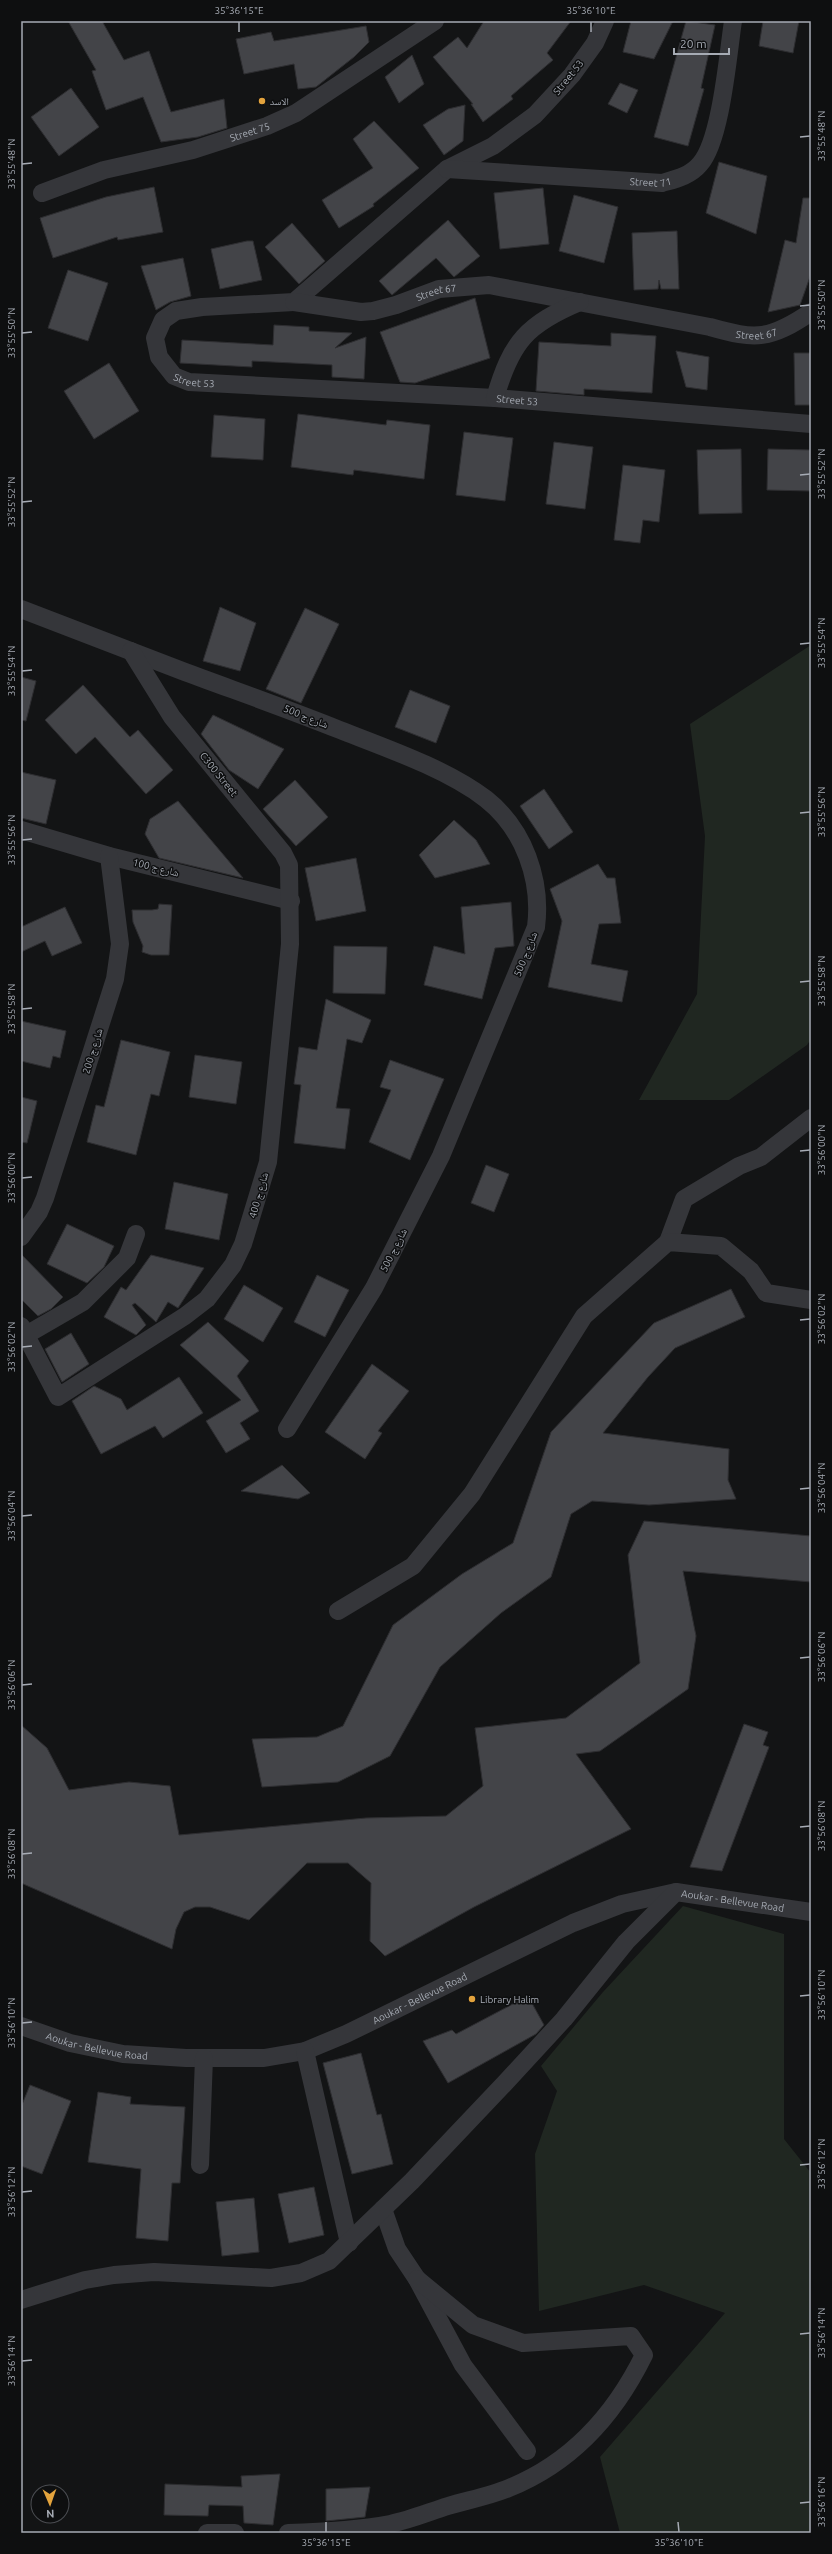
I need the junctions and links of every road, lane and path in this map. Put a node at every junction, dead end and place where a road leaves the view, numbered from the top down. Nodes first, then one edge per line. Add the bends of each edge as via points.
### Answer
1 (435, 21) edge
2 (605, 21) edge
3 (733, 21) edge
4 (447, 169) junction
5 (42, 193) dead end
6 (294, 302) junction
7 (580, 302) junction
8 (811, 312) edge
9 (495, 398) junction
10 (811, 424) edge
11 (21, 609) edge
12 (131, 651) junction
13 (21, 830) edge
14 (109, 856) junction
15 (291, 901) junction
16 (811, 1118) edge
17 (136, 1234) dead end
18 (21, 1236) edge
19 (668, 1242) junction
20 (811, 1300) edge
21 (24, 1330) edge
22 (287, 1429) dead end
23 (338, 1611) dead end
24 (676, 1892) junction
25 (811, 1912) edge
26 (21, 2026) edge
27 (305, 2051) junction
28 (204, 2058) junction
29 (200, 2165) dead end
30 (383, 2210) junction
31 (349, 2243) junction
32 (417, 2279) junction
33 (21, 2300) edge
34 (527, 2451) dead end
35 (207, 2533) edge
36 (235, 2533) edge
37 (288, 2533) edge

1 - 5 street, Street 75 via 296,113 267,126 193,150 104,170
2 - 4 street, Street 53 via 595,43 572,75 535,114 493,146
3 - 4 street, Street 71 via 709,151 700,164 681,178 662,183
4 - 6 street, Street 53
6 - 7 street, Street 67 via 361,312 396,305 439,289 482,285
6 - 9 street, Street 53 via 202,307 176,311 163,320 158,328 155,338 159,357 174,376 189,382
7 - 8 street, Street 67 via 710,327 743,336 761,336 774,332
7 - 9 street via 549,316 524,336 502,374
9 - 10 street, Street 53
11 - 12 street, شارع ج 500
12 - 15 street, C300 Street via 172,717 283,853 289,865
12 - 22 street, شارع ج 500 via 269,701 399,753 461,783 487,800 506,820 525,851 535,878 538,910 536,927 441,1156 374,1288
13 - 14 street, شارع ج 100
14 - 15 street, شارع ج 100
14 - 18 street, شارع ج 200 via 120,944 118,964 45,1198 39,1212
15 - 21 street, شارع ج 400 via 290,944 268,1162 250,1222 233,1265 207,1299 185,1316 58,1397
16 - 19 street via 761,1157 739,1166 684,1199
17 - 21 street via 127,1258 83,1302
19 - 20 street via 721,1246 751,1271 766,1293
19 - 23 street via 584,1316 472,1494 413,1566
24 - 25 street, Aoukar - Bellevue Road
24 - 27 street, Aoukar - Bellevue Road via 622,1904 573,1923 346,2034
24 - 30 street via 626,1942 564,2019
26 - 28 street, Aoukar - Bellevue Road via 70,2043 123,2054
27 - 28 street, Aoukar - Bellevue Road via 264,2058
27 - 31 street
28 - 29 street
30 - 31 street
30 - 32 street via 397,2249
31 - 33 street via 329,2261 316,2268 271,2278 154,2272 114,2275 85,2280
32 - 34 street via 463,2365
32 - 37 street via 473,2325 523,2343 631,2336 644,2356 632,2379 605,2418 576,2448 544,2472 508,2489 391,2523 336,2531
35 - 36 street

